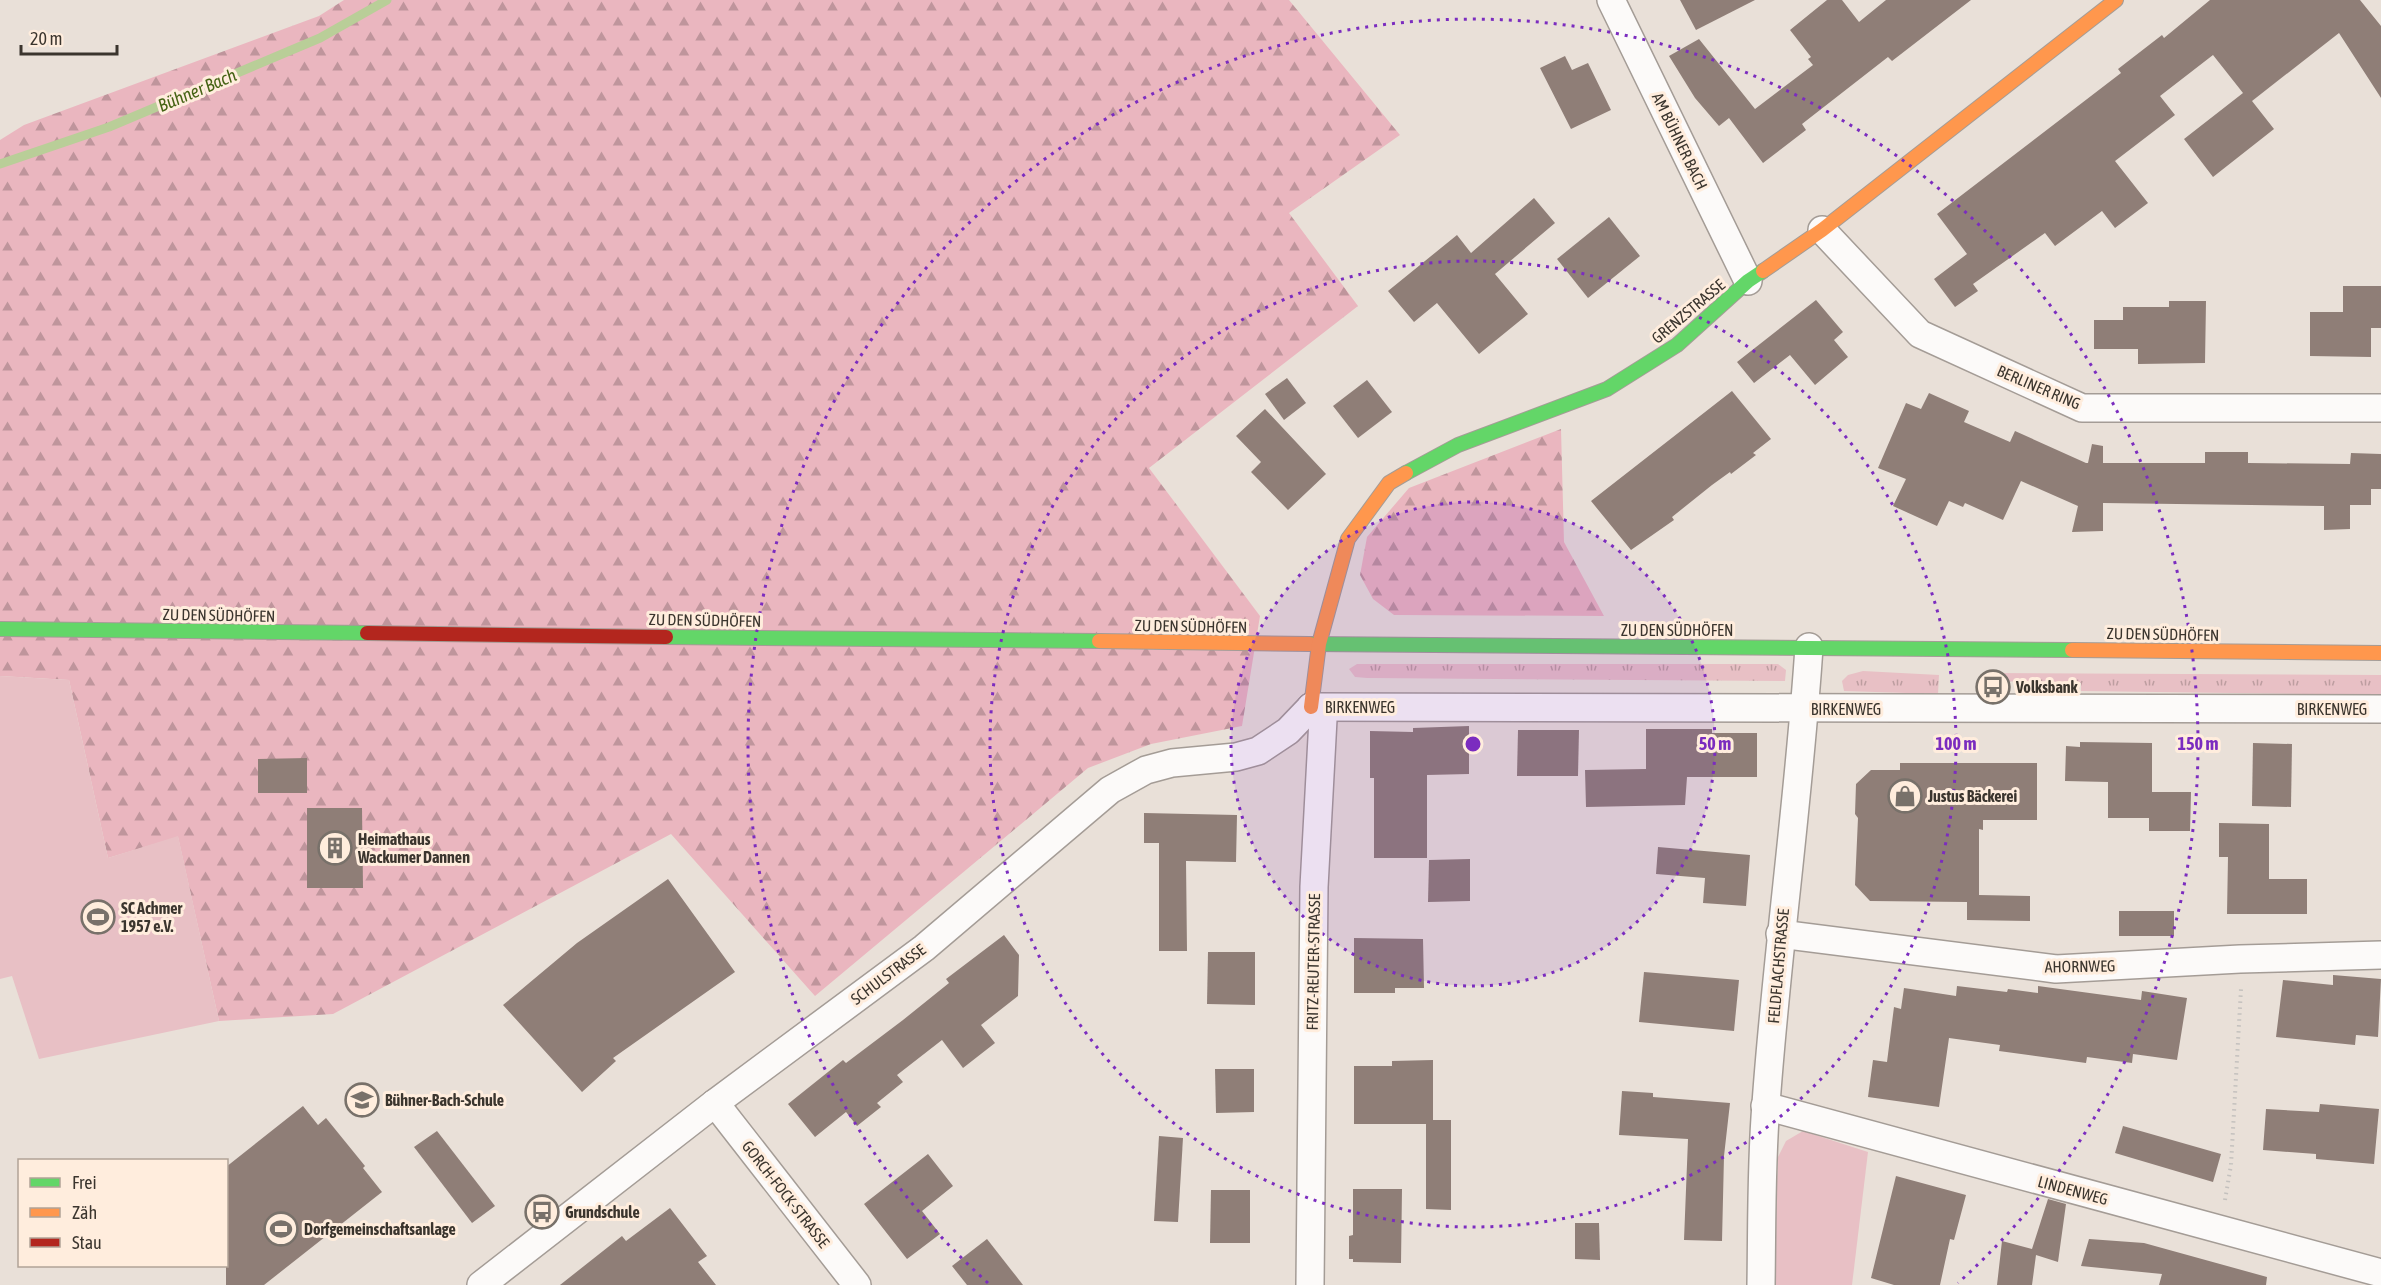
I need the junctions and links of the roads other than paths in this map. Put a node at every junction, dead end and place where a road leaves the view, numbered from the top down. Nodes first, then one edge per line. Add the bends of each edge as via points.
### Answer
1 (1611, 0) edge
2 (2116, 0) edge
3 (1822, 230) junction
4 (1748, 281) junction
5 (2381, 408) edge
6 (0, 629) edge
7 (1319, 644) junction
8 (1809, 647) junction
9 (2381, 653) edge
10 (1311, 707) junction
11 (1805, 709) junction
12 (2381, 709) edge
13 (1780, 934) junction
14 (2381, 955) edge
15 (715, 1103) junction
16 (1765, 1106) junction
17 (2381, 1274) edge
18 (481, 1285) edge
19 (857, 1285) edge
20 (1310, 1285) edge
21 (1761, 1285) edge

1 - 4 street, AM BÜHNER BACH
2 - 3 street, GRENZSTRASSE
3 - 4 street, GRENZSTRASSE
3 - 5 street, BERLINER RING via 1920,334 2082,408
4 - 7 street, GRENZSTRASSE via 1677,345 1606,389 1458,445 1389,483 1348,539
6 - 7 street, ZU DEN SÜDHÖFEN
7 - 8 street, ZU DEN SÜDHÖFEN
7 - 10 street
8 - 9 street, ZU DEN SÜDHÖFEN
8 - 11 street, FELDFLACHSTRASSE
10 - 11 street, BIRKENWEG
10 - 15 street, SCHULSTRASSE via 1288,731 1258,751 1163,765 1110,790 924,948
10 - 20 street, FRITZ-REUTER-STRASSE via 1323,719 1314,887
11 - 12 street, BIRKENWEG
11 - 13 street, FELDFLACHSTRASSE
13 - 14 street, AHORNWEG via 2056,969
13 - 16 street, FELDFLACHSTRASSE
15 - 18 street, SCHULSTRASSE
15 - 19 street, GORCH-FOCK-STRASSE
16 - 17 street, LINDENWEG
16 - 21 street, FELDFLACHSTRASSE

